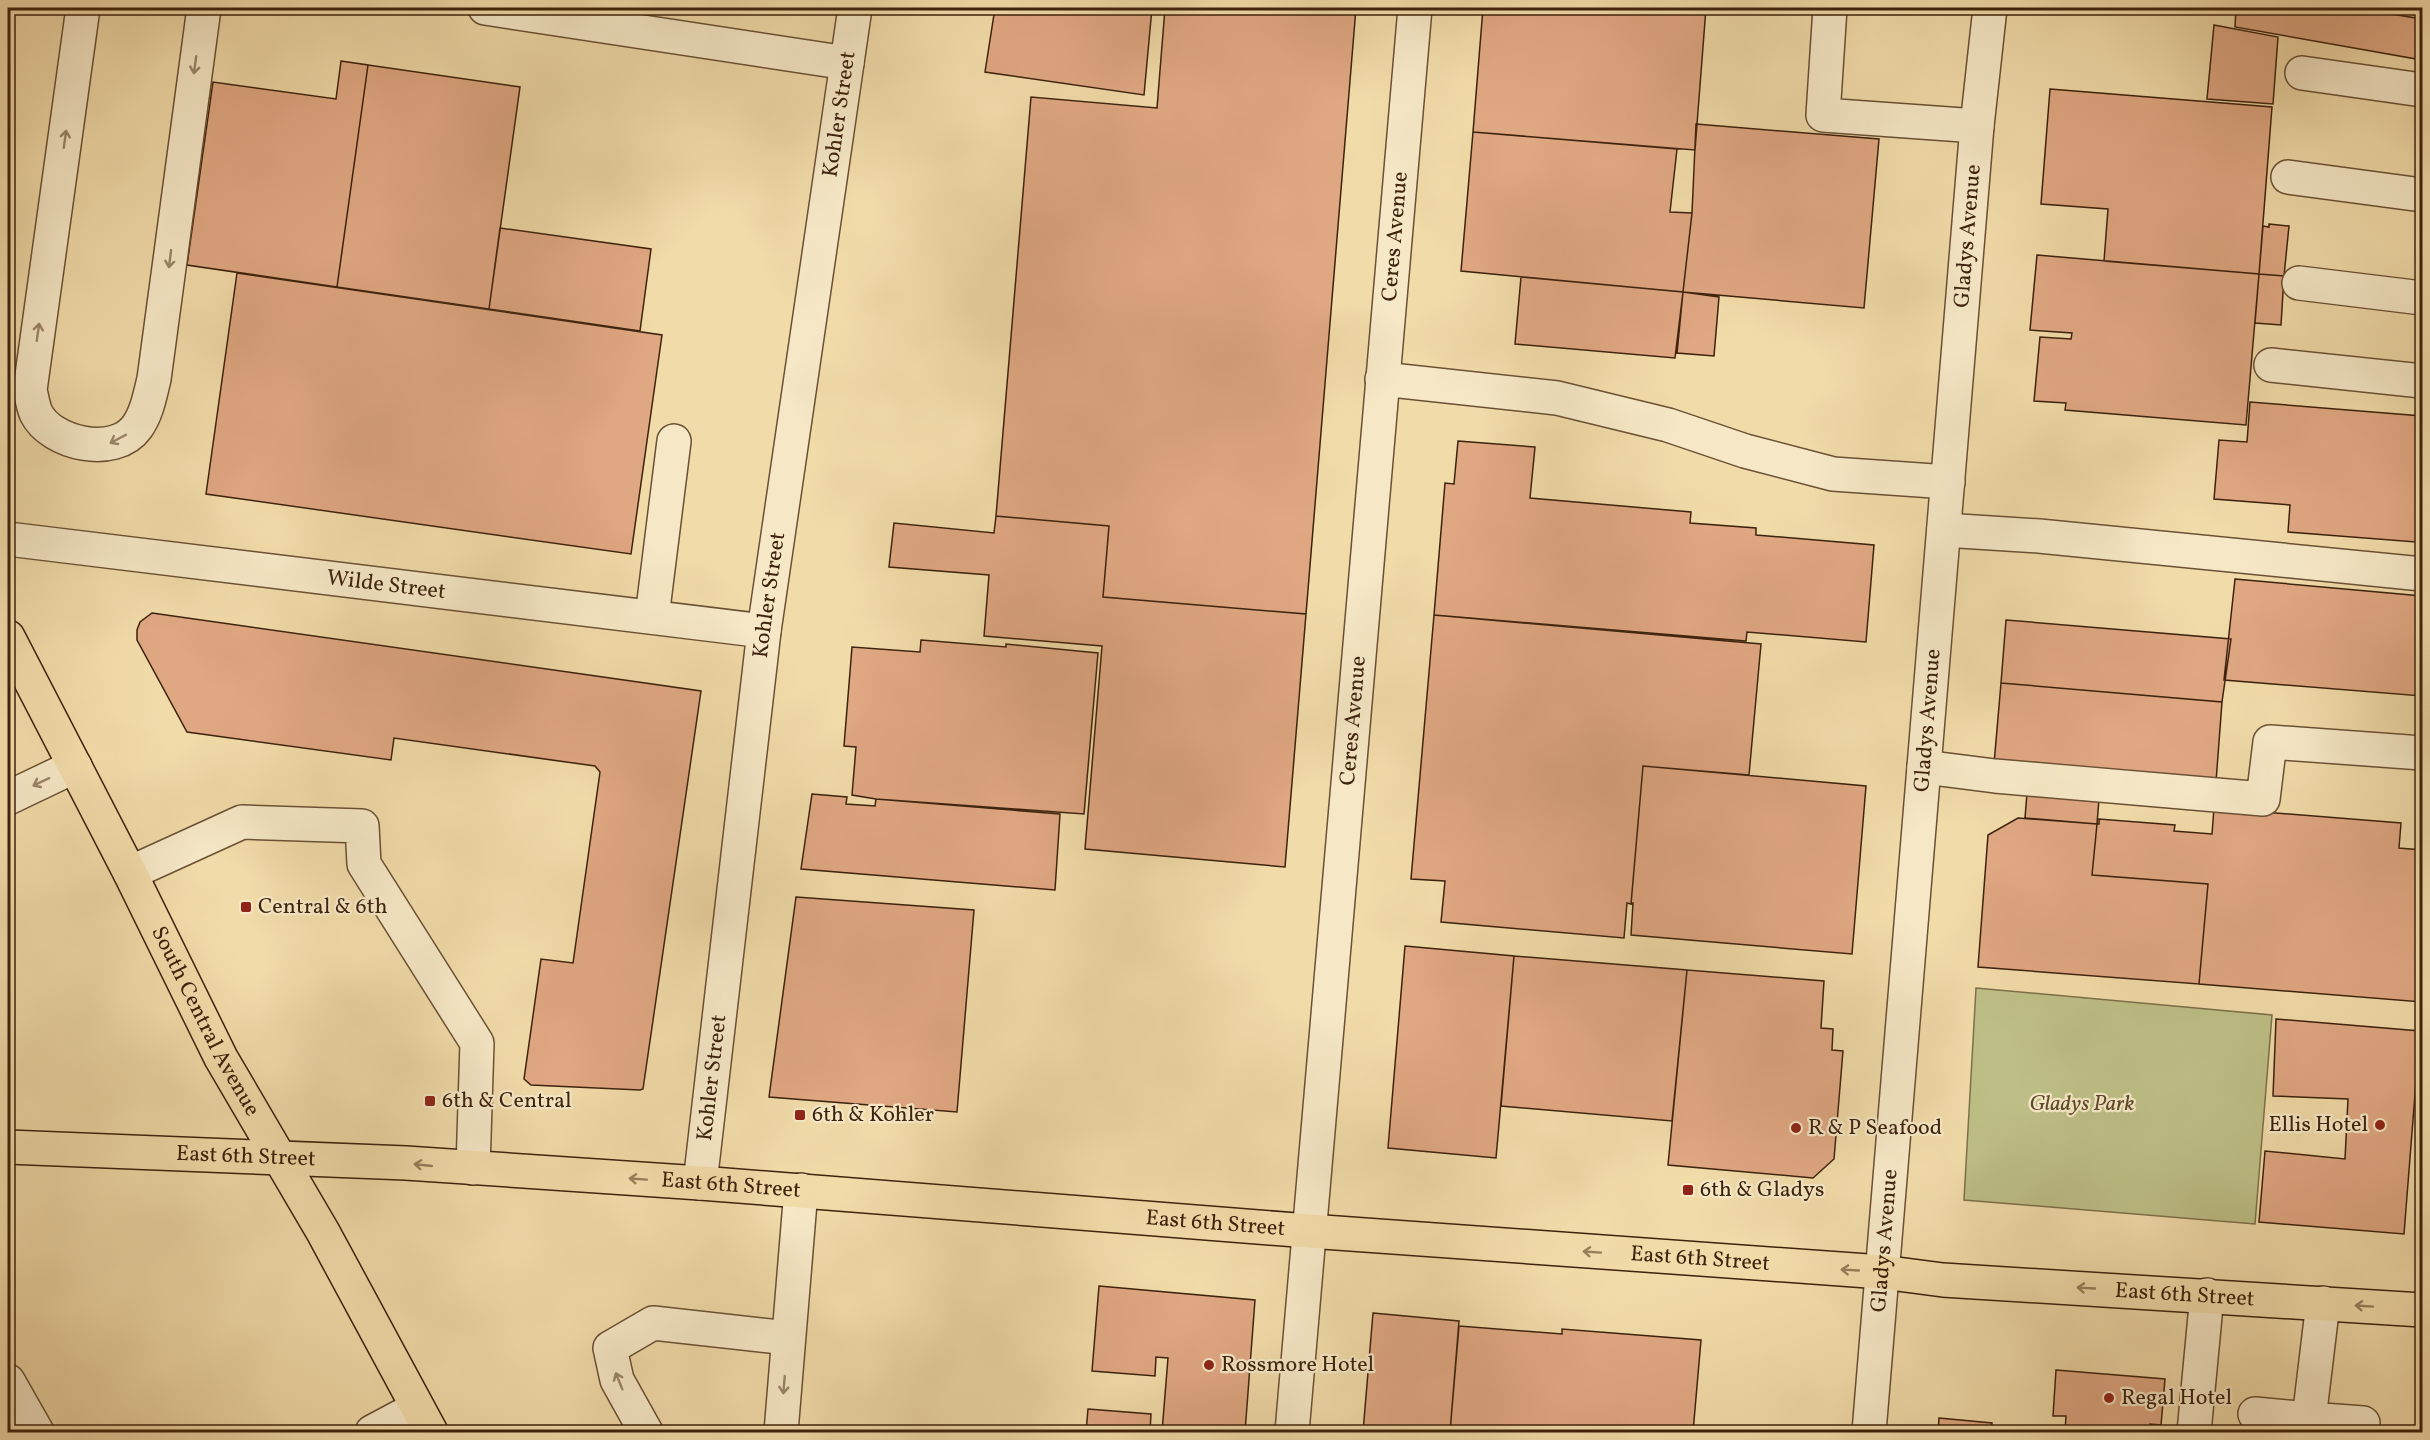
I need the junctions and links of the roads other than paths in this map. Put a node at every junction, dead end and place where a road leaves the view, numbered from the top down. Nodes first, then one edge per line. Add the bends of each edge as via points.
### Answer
1 (83, 8) edge
2 (204, 8) edge
3 (485, 8) edge
4 (855, 8) edge
5 (1415, 8) edge
6 (1830, 8) edge
7 (1990, 8) edge
8 (847, 63) junction
9 (2302, 73) dead end
10 (2422, 90) edge
11 (1977, 126) junction
12 (2288, 177) dead end
13 (2422, 195) edge
14 (2299, 284) dead end
15 (2422, 298) edge
16 (2271, 365) dead end
17 (1382, 379) junction
18 (2422, 381) edge
19 (674, 441) dead end
20 (1948, 482) junction
21 (1944, 530) junction
22 (8, 539) edge
23 (2422, 574) edge
24 (652, 617) junction
25 (764, 631) junction
26 (8, 637) edge
27 (2422, 753) edge
28 (75, 766) junction
29 (1924, 767) junction
30 (8, 798) edge
31 (130, 873) junction
32 (8, 1147) edge
33 (279, 1159) junction
34 (473, 1168) junction
35 (700, 1183) junction
36 (801, 1190) junction
37 (1309, 1231) junction
38 (1882, 1272) junction
39 (2207, 1295) junction
40 (2323, 1303) junction
41 (2422, 1310) edge
42 (788, 1338) junction
43 (8, 1381) edge
44 (2255, 1414) dead end
45 (2309, 1419) junction
46 (424, 1420) edge
47 (2363, 1423) dead end
48 (37, 1432) edge
49 (372, 1432) edge
50 (646, 1432) edge
51 (781, 1432) edge
52 (1292, 1432) edge
53 (1869, 1432) edge
54 (2194, 1432) edge

2 -> 1 street via 154,379 136,429 114,443 93,446 57,434 36,415 30,390
3 - 8 street
4 - 8 street, Kohler Street
5 - 17 street, Ceres Avenue
6 - 11 street via 1823,115
7 - 11 street, Gladys Avenue
8 - 25 street, Kohler Street
9 - 10 street
11 - 20 street, Gladys Avenue
12 - 13 street
14 - 15 street
16 - 18 street
17 - 20 street via 1557,398 1668,425 1745,451 1833,474
17 - 37 street, Ceres Avenue
19 - 24 street
20 - 21 street, Gladys Avenue
21 - 23 street
21 - 29 street, Gladys Avenue
22 - 24 street, Wilde Street
24 - 25 street, Wilde Street
25 - 35 street, Kohler Street
26 - 28 main road, South Central Avenue
27 - 29 street via 2270,742 2264,799
28 -> 30 street
28 - 31 main road, South Central Avenue
29 - 38 street, Gladys Avenue
31 - 33 main road, South Central Avenue via 221,1058
31 - 34 street via 242,822 362,826 364,864 477,1043
32 - 33 main road, East 6th Street
34 -> 33 main road, East 6th Street
33 - 46 main road, South Central Avenue via 323,1232
35 -> 34 main road, East 6th Street
35 - 36 main road, East 6th Street
36 - 37 main road, East 6th Street
36 - 42 street
38 -> 37 main road, East 6th Street
37 - 52 street, Ceres Avenue
39 -> 38 main road, East 6th Street via 1943,1280
38 - 53 street, Gladys Avenue
39 - 40 main road, East 6th Street
39 - 54 street
41 -> 40 main road, East 6th Street
40 - 45 street
50 -> 42 street via 616,1380 610,1348 653,1323
42 -> 51 street
43 - 48 street
44 - 45 street
45 - 47 street
46 - 49 street

